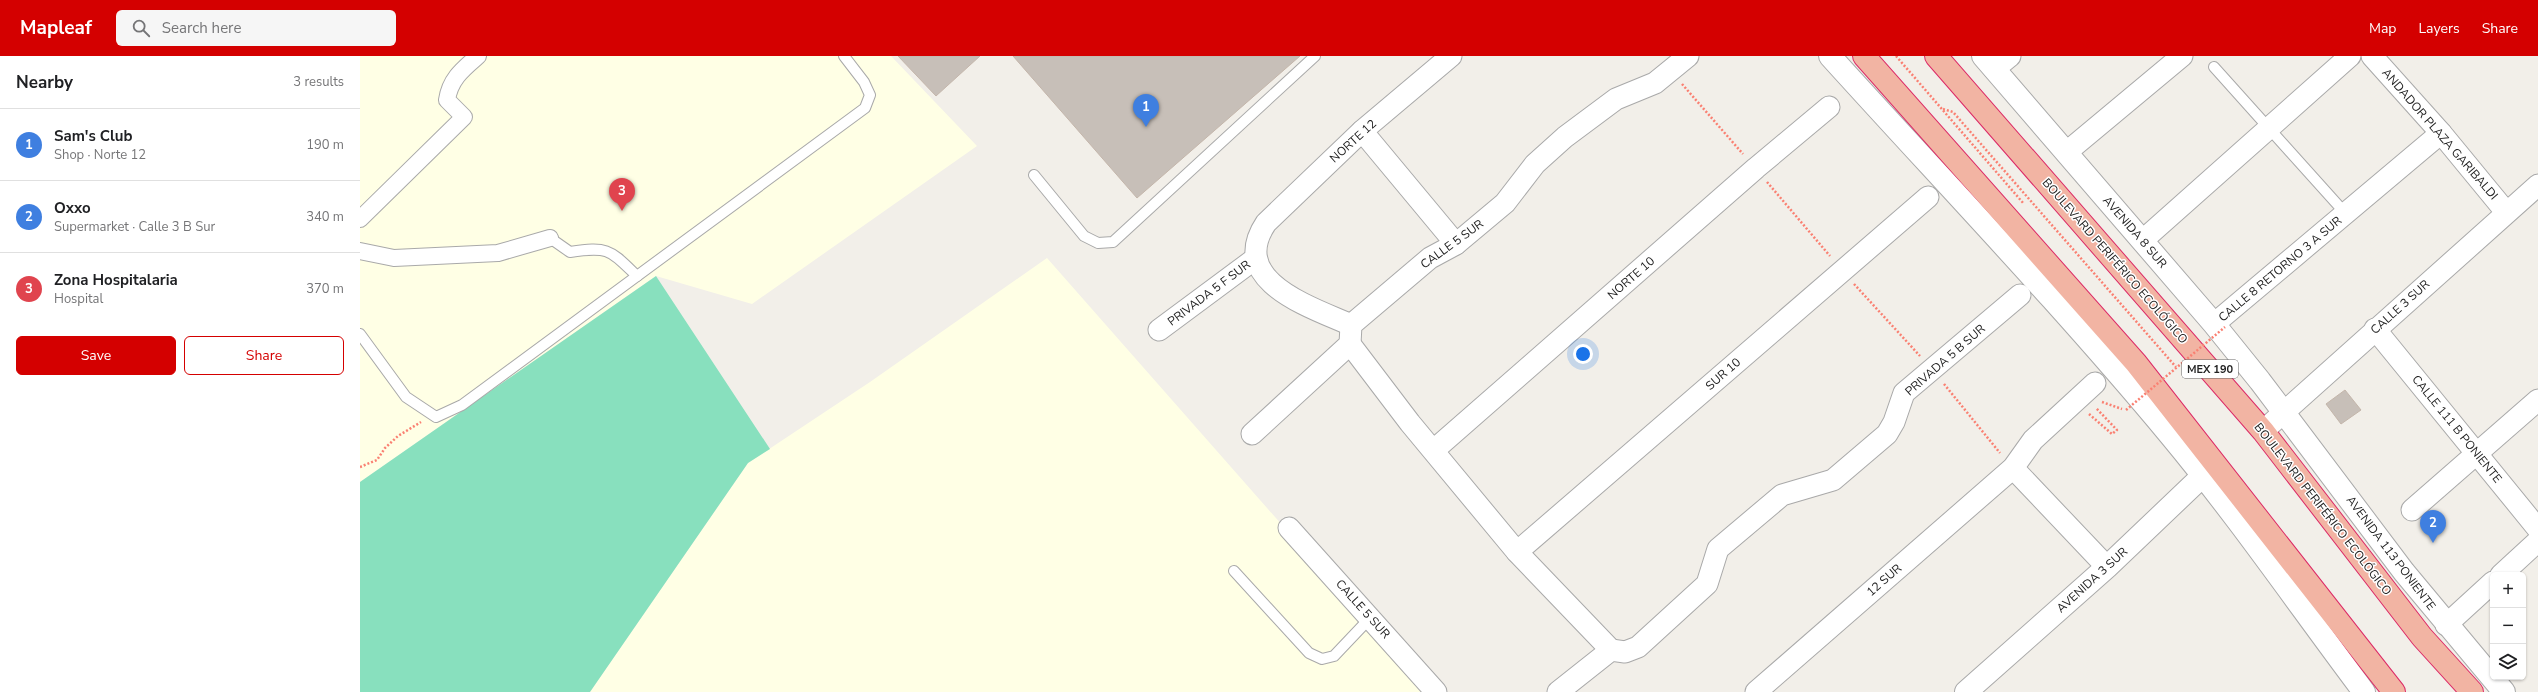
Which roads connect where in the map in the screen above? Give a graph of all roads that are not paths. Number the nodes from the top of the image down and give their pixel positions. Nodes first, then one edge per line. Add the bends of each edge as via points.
1 (478, 56) edge
2 (844, 56) edge
3 (1315, 56) edge
4 (1451, 56) edge
5 (1688, 56) edge
6 (1830, 56) edge
7 (1864, 56) edge
8 (1936, 56) edge
9 (2182, 56) edge
10 (2350, 56) edge
11 (2372, 56) edge
12 (1996, 60) edge
13 (2214, 67) dead end
14 (1829, 108) dead end
15 (2267, 127) junction
16 (1362, 131) junction
17 (2441, 133) junction
18 (2074, 146) dead end
19 (1034, 174) dead end
20 (2538, 185) edge
21 (1928, 197) dead end
22 (2506, 212) junction
23 (2346, 214) junction
24 (360, 219) edge
25 (1260, 231) joint
26 (550, 238) joint
27 (2143, 240) junction
28 (1456, 244) junction
29 (360, 251) edge
30 (1256, 258) junction
31 (637, 276) junction
32 (2020, 295) dead end
33 (2220, 326) junction
34 (2375, 329) junction
35 (1160, 330) dead end
36 (360, 334) edge
37 (1351, 335) junction
38 (2095, 383) dead end
39 (2538, 400) edge
40 (2283, 411) junction
41 (2263, 430) junction
42 (1252, 434) dead end
43 (1434, 450) junction
44 (2477, 454) junction
45 (2013, 468) junction
46 (2210, 470) junction
47 (2412, 510) dead end
48 (1289, 528) dead end
49 (2538, 529) edge
50 (2538, 541) edge
51 (1517, 552) junction
52 (2107, 568) junction
53 (1234, 571) dead end
54 (2503, 572) edge
55 (2490, 585) edge
56 (1371, 617) junction
57 (2446, 625) junction
58 (1611, 650) junction
59 (1561, 691) edge
60 (1436, 692) edge
61 (1756, 692) edge
62 (1966, 692) edge
63 (2364, 692) edge
64 (2394, 692) edge
65 (2472, 692) edge
66 (2504, 692) edge

1 - 24 street via 458,74 449,89 448,100 464,117
2 - 31 lane via 870,95 865,108
3 - 19 lane via 1113,242 1098,243 1084,236
4 - 16 street, NORTE 12
5 - 28 street, CALLE 5 SUR via 1655,83 1616,99 1565,137 1535,164 1505,203
6 - 46 street
7 - 46 highway via 2136,363
8 - 41 highway, BOULEVARD PERIFÉRICO ECOLÓGICO / MEX 190
9 - 18 street
10 - 15 street
11 - 17 street, ANDADOR PLAZA GARIBALDI
12 - 27 street, AVENIDA 8 SUR
13 - 15 lane
14 - 43 street, NORTE 10 via 1756,168
15 - 23 lane
15 - 27 street
16 - 25 street, NORTE 12
16 - 28 street
17 - 22 street, ANDADOR PLAZA GARIBALDI
17 - 23 street, CALLE 8 RETORNO 3 A SUR
20 - 22 street, CALLE 3 SUR
21 - 51 street, SUR 10
22 - 34 street, CALLE 3 SUR
23 - 33 street, CALLE 8 RETORNO 3 A SUR
25 - 30 street, PRIVADA 5 F SUR
26 - 29 street via 498,253 394,258
26 - 31 lane via 570,252 610,250
27 - 33 street, AVENIDA 8 SUR
28 - 37 street, CALLE 5 SUR via 1430,258
30 - 35 street, PRIVADA 5 F SUR
30 - 37 street via 1262,273 1275,287
31 - 36 lane via 462,405 436,417 406,397
32 - 58 street, PRIVADA 5 B SUR via 1904,393 1887,434 1833,480 1782,495 1718,548 1707,584 1638,647 1625,652
33 - 40 street, AVENIDA 8 SUR
34 - 40 street, CALLE 3 SUR
34 - 44 street, CALLE 111 B PONIENTE
37 - 42 street, CALLE 5 SUR
37 - 43 street
38 - 45 street, 12 SUR via 2032,440
39 - 44 street
40 - 41 street, CALLE 3 SUR
40 - 57 street, AVENIDA 113 PONIENTE
41 - 65 highway, BOULEVARD PERIFÉRICO ECOLÓGICO / MEX 190 via 2422,637
43 - 51 street
44 - 47 street
44 - 49 street, CALLE 111 B PONIENTE
45 - 52 street
45 - 61 street, 12 SUR
46 - 52 street, AVENIDA 3 SUR
46 - 63 street
46 - 64 highway
48 - 56 street, CALLE 5 SUR
50 - 54 street
51 - 58 street
52 - 62 street, AVENIDA 3 SUR
53 - 56 lane via 1309,652 1322,659 1334,656
55 - 57 street
56 - 60 street, CALLE 5 SUR
57 - 66 street, AVENIDA 113 PONIENTE
58 - 59 street

